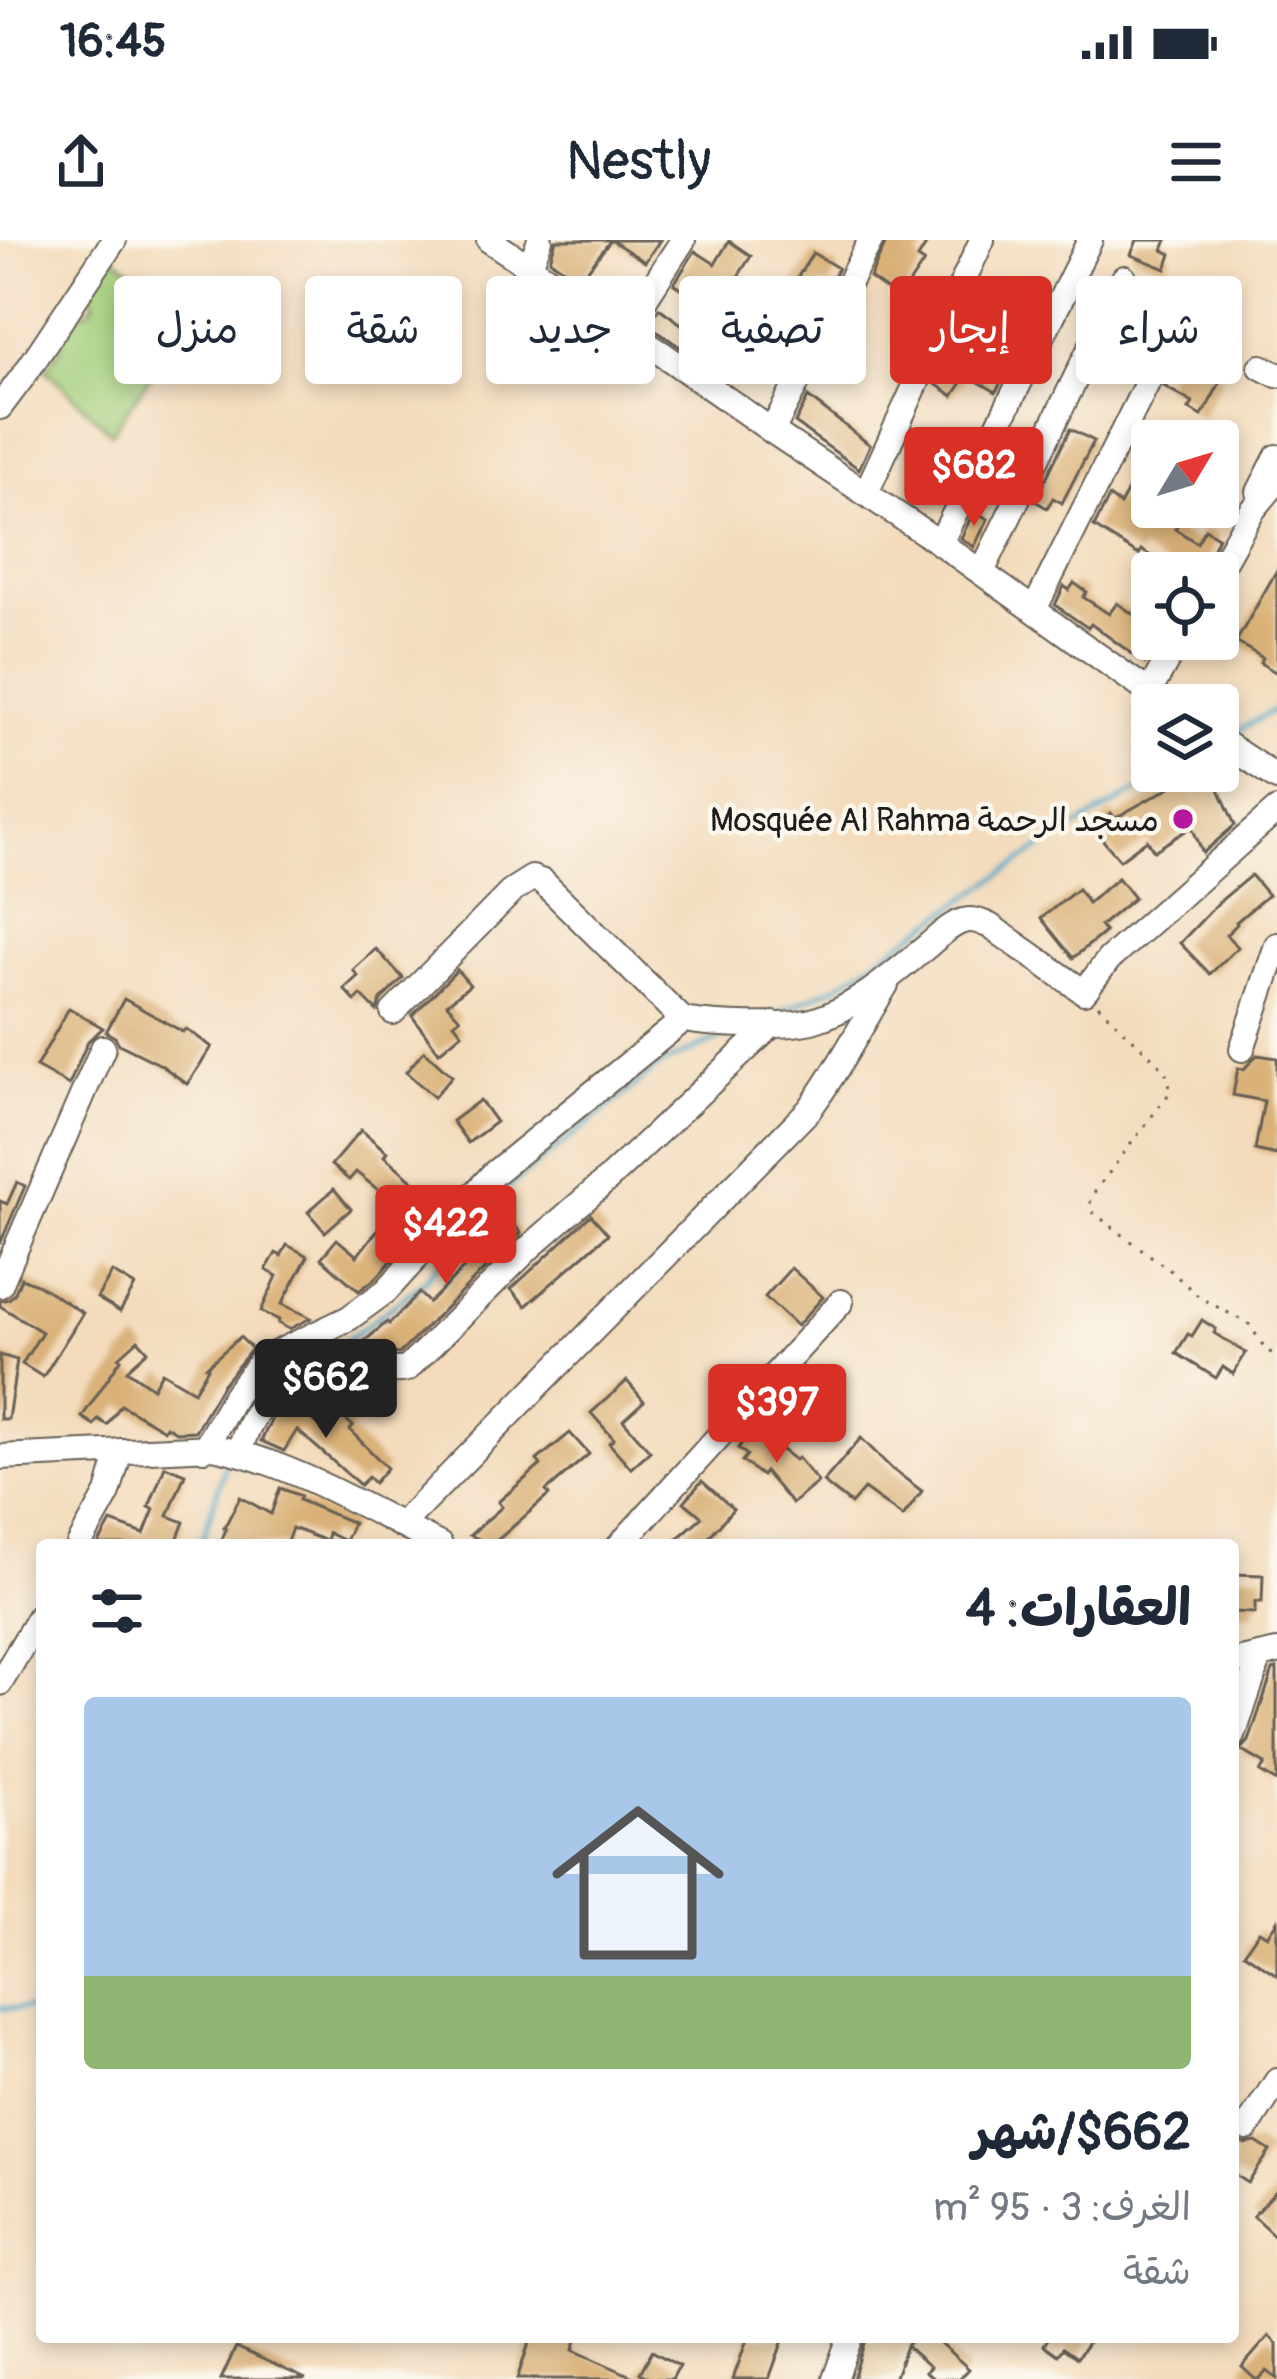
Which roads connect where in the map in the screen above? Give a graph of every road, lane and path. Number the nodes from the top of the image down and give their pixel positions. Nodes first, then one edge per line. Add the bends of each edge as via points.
1 (114, 240) edge
2 (489, 240) edge
3 (540, 240) edge
4 (683, 240) edge
5 (871, 240) edge
6 (982, 240) edge
7 (1090, 240) edge
8 (529, 268) junction
9 (541, 276) edge
10 (655, 283) edge
11 (655, 351) edge
12 (1076, 377) edge
13 (1147, 384) edge
14 (0, 407) edge
15 (772, 431) junction
16 (1277, 457) edge
17 (1277, 481) edge
18 (866, 493) junction
19 (1252, 511) junction
20 (940, 543) junction
21 (1229, 552) edge
22 (982, 572) junction
23 (1035, 608) junction
24 (1138, 684) edge
25 (1239, 752) edge
26 (1277, 778) edge
27 (1277, 810) edge
28 (1277, 946) edge
29 (894, 973) junction
30 (1084, 992) junction
31 (393, 1012) dead end
32 (683, 1020) junction
33 (773, 1024) junction
34 (104, 1048) dead end
35 (1243, 1048) dead end
36 (0, 1285) edge
37 (841, 1302) dead end
38 (1277, 1356) edge
39 (222, 1450) junction
40 (120, 1451) junction
41 (0, 1456) edge
42 (401, 1526) junction
43 (82, 1539) edge
44 (428, 1539) edge
45 (625, 1539) edge
46 (36, 1622) edge
47 (1269, 1654) edge
48 (1239, 1661) edge
49 (0, 1683) edge
50 (1239, 1722) edge
51 (1277, 2081) edge
52 (1247, 2128) dead end
53 (848, 2343) edge
54 (835, 2379) edge

1 - 14 street
2 - 8 street
3 - 8 street
4 - 10 street
5 - 15 street
6 - 18 street
7 - 20 street
8 - 9 street
11 - 15 street
12 - 22 street
13 - 23 street
15 - 18 street
16 - 19 street
17 - 19 street
18 - 20 street
19 - 21 street
20 - 22 street
22 - 23 street
23 - 24 street
25 - 26 street
27 - 30 street via 1109,959
28 - 35 street
29 - 30 street via 952,927 977,920
29 - 33 street via 813,1021
29 - 42 street via 809,1110
30 - 38 path via 1166,1070 1171,1091 1090,1198 1091,1211 1199,1297 1249,1324
31 - 32 street via 532,878
32 - 33 street
32 - 39 street via 493,1174 386,1291 258,1365 236,1395
33 - 39 street via 407,1369 323,1366 290,1375
34 - 36 street
37 - 45 street
39 - 40 street
39 - 42 street via 353,1498
40 - 41 street
40 - 43 street
42 - 44 street
46 - 49 street
47 - 48 street
47 - 50 street
51 - 52 street
53 - 54 street

